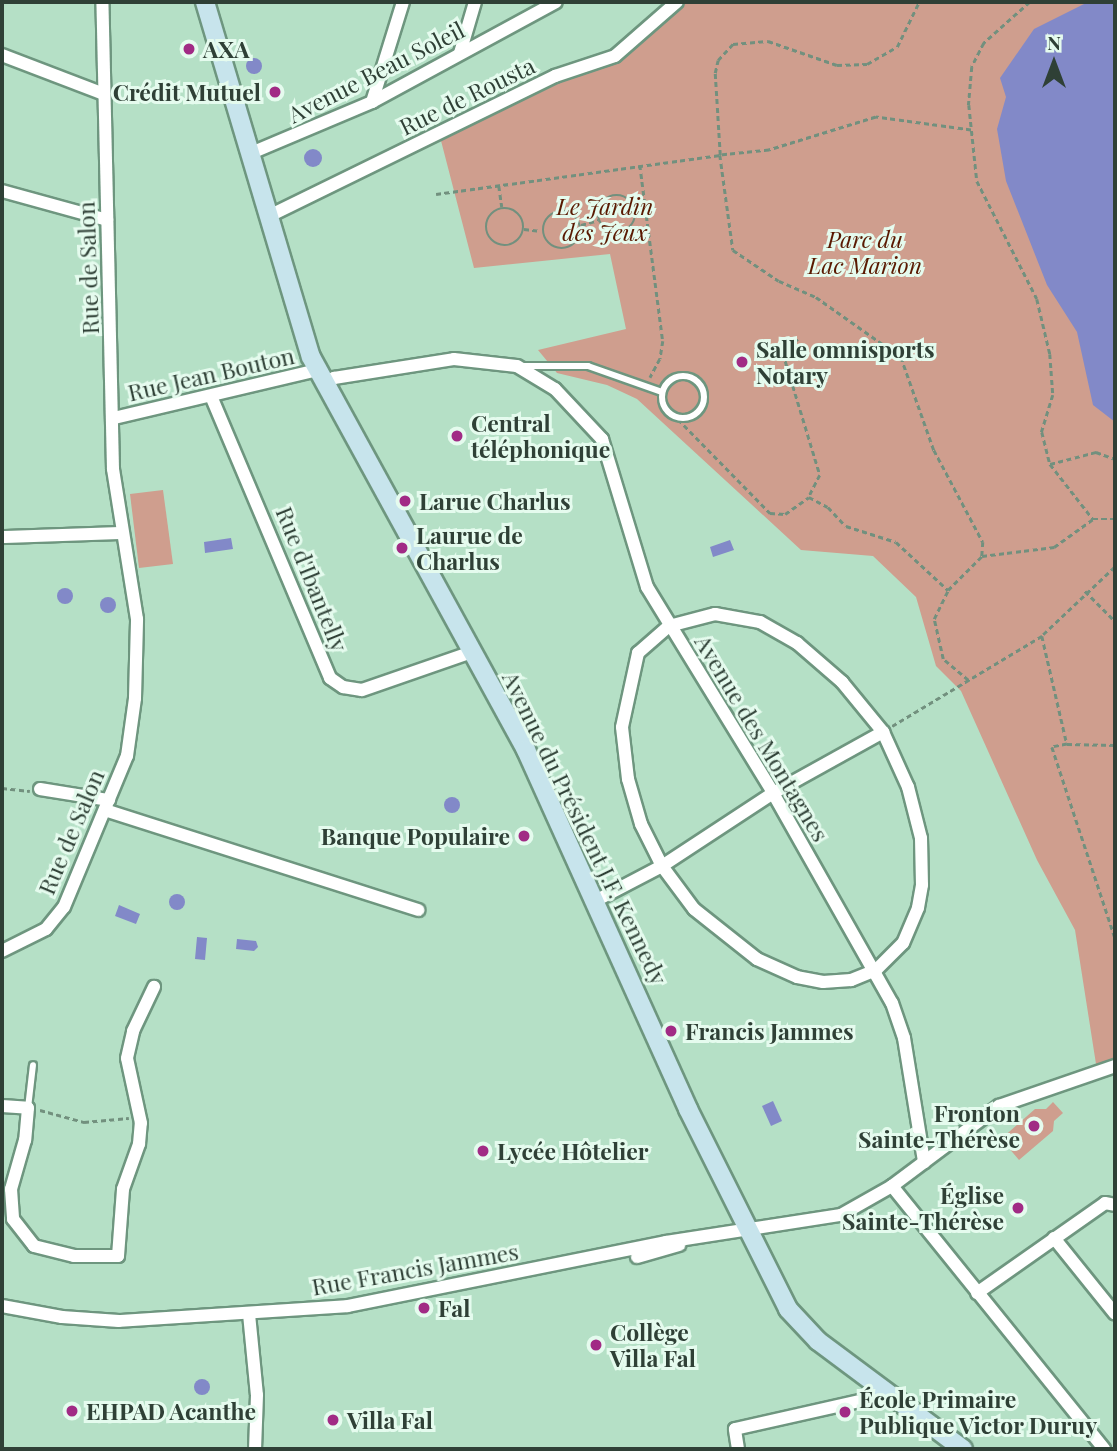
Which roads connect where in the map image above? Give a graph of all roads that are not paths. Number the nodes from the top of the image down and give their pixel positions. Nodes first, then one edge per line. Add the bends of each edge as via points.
1 (102, 2) edge
2 (205, 2) edge
3 (403, 2) edge
4 (475, 2) edge
5 (556, 2) edge
6 (677, 2) edge
7 (460, 53) junction
8 (2, 55) edge
9 (104, 94) junction
10 (372, 102) junction
11 (249, 154) junction
12 (2, 191) edge
13 (267, 217) junction
14 (107, 220) junction
15 (517, 366) junction
16 (320, 377) junction
17 (662, 392) junction
18 (211, 396) junction
19 (114, 418) junction
20 (121, 533) junction
21 (2, 537) edge
22 (669, 626) junction
23 (472, 652) junction
24 (883, 732) junction
25 (40, 789) road end
26 (773, 793) junction
27 (107, 805) junction
28 (662, 866) junction
29 (597, 900) junction
30 (418, 910) dead end
31 (2, 951) edge
32 (876, 970) junction
33 (153, 987) dead end
34 (33, 1065) dead end
35 (1115, 1066) edge
36 (2, 1106) edge
37 (28, 1108) junction
38 (924, 1162) junction
39 (891, 1186) junction
40 (1115, 1205) edge
41 (749, 1232) junction
42 (1054, 1238) junction
43 (977, 1293) junction
44 (2, 1306) edge
45 (249, 1314) junction
46 (1115, 1314) edge
47 (890, 1394) junction
48 (255, 1449) edge
49 (738, 1449) edge
50 (964, 1449) edge
51 (1104, 1449) edge

1 - 9 street, Rue de Salon
2 - 11 street, Avenue du Président J.F. Kennedy
3 - 10 street
4 - 7 street
5 - 7 street, Avenue Beau Soleil
6 - 13 street, Rue de Rousta via 615,56 555,76
7 - 10 street, Avenue Beau Soleil
8 - 9 street
9 - 14 street, Rue de Salon
10 - 11 street, Avenue Beau Soleil
11 - 13 street, Avenue du Président J.F. Kennedy
12 - 14 street
13 - 16 street, Avenue du Président J.F. Kennedy
14 - 19 street, Rue de Salon
15 - 16 street, Rue Jean Bouton via 454,359
15 - 17 lane via 588,366
15 - 22 street, Avenue des Montagnes via 555,389 602,439 647,587
16 - 18 street, Rue Jean Bouton
16 - 23 street, Avenue du Président J.F. Kennedy
17 - 17 lane via 666,411 678,419 692,417 702,408 702,388 684,376 670,380
18 - 19 street, Rue Jean Bouton
18 - 23 street, Rue d'Ibantelly via 330,678 343,687 362,690
19 - 20 street, Rue de Salon via 113,469
20 - 21 street
20 - 27 street, Rue de Salon via 137,619 135,698 127,755
22 - 24 street via 715,614 760,622 797,643 842,682
22 - 26 street, Avenue des Montagnes
22 - 28 street via 638,653 622,727 628,779 641,824
23 - 29 street, Avenue du Président J.F. Kennedy via 526,750
24 - 26 street
24 - 32 street via 908,788 920,838 922,885 903,943
25 - 27 street
26 - 28 street
26 - 32 street, Avenue des Montagnes
27 - 30 street
27 - 31 street, Rue de Salon via 64,906 46,929
28 - 29 street
28 - 32 street via 694,909 757,959 797,977 823,982 851,980
29 - 41 street, Avenue du Président J.F. Kennedy via 688,1109
32 - 38 street, Avenue des Montagnes via 904,1038
33 - 37 street via 133,1031 127,1058 139,1116 139,1144 123,1189 118,1256 74,1256 34,1245 13,1219 11,1189 25,1140
34 - 37 lane
35 - 38 street, Rue Francis Jammes via 999,1106
36 - 37 street
38 - 39 street, Rue Francis Jammes
39 - 41 street, Rue Francis Jammes via 841,1215
39 - 43 street
40 - 42 street via 1105,1203
41 - 45 street, Rue Francis Jammes via 652,1245 348,1306
41 - 47 street, Avenue du Président J.F. Kennedy via 788,1309
42 - 43 street
42 - 46 street
43 - 51 street
44 - 45 street, Rue Francis Jammes via 99,1320
45 - 48 street via 257,1395
47 - 49 street via 735,1429
47 - 50 street, Avenue du Président J.F. Kennedy

